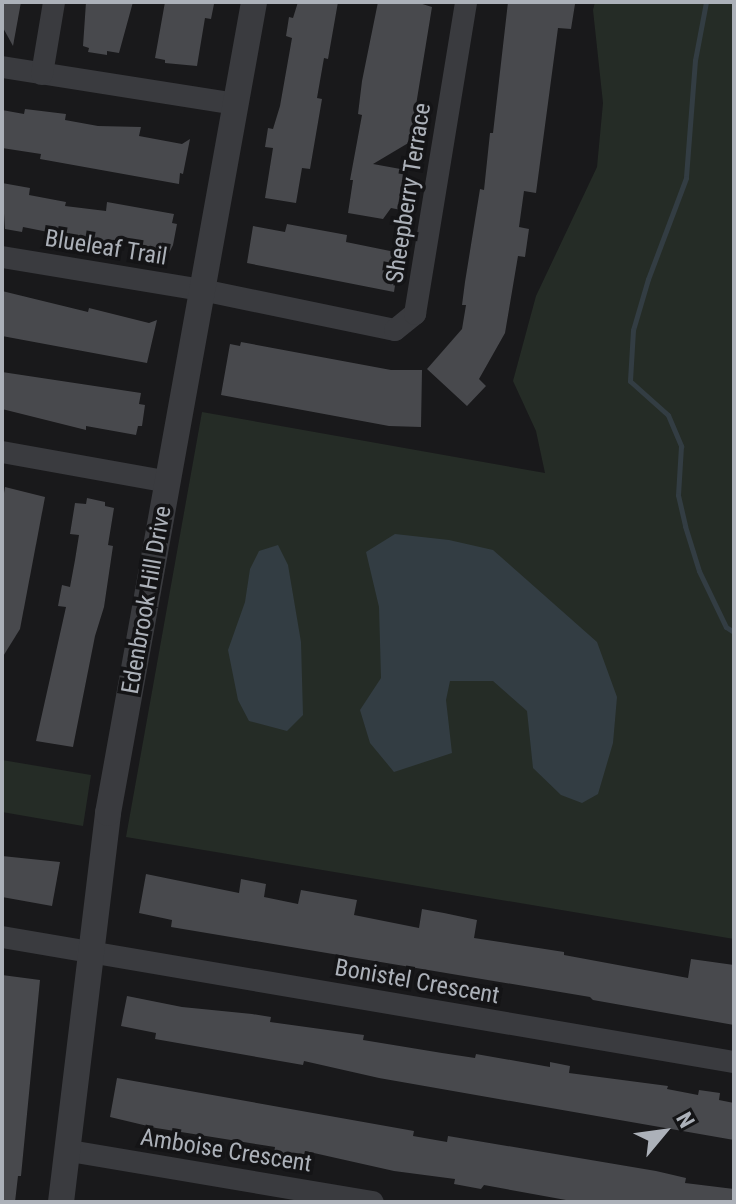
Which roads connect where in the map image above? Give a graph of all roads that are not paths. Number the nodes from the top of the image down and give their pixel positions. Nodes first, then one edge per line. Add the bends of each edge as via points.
1 (54, 2) edge
2 (254, 2) edge
3 (466, 2) edge
4 (2, 67) edge
5 (42, 74) junction
6 (235, 104) junction
7 (2, 257) edge
8 (202, 290) junction
9 (2, 452) edge
10 (168, 482) junction
11 (2, 937) edge
12 (91, 953) junction
13 (734, 1062) edge
14 (70, 1151) junction
15 (327, 1198) edge
16 (61, 1202) edge
17 (373, 1202) edge

1 - 5 street
2 - 6 street, Edenbrook Hill Drive
3 - 8 street, Sheepberry Terrace via 415,314 395,330
4 - 5 street
5 - 6 street
6 - 8 street, Edenbrook Hill Drive
7 - 8 street, Blueleaf Trail
8 - 10 street, Edenbrook Hill Drive
9 - 10 street
10 - 12 street, Edenbrook Hill Drive via 108,813
11 - 12 street, Bonistel Crescent
12 - 13 street, Bonistel Crescent
12 - 14 street, Edenbrook Hill Drive
14 - 15 street, Amboise Crescent
14 - 16 street, Edenbrook Hill Drive
15 - 17 street, Amboise Crescent

